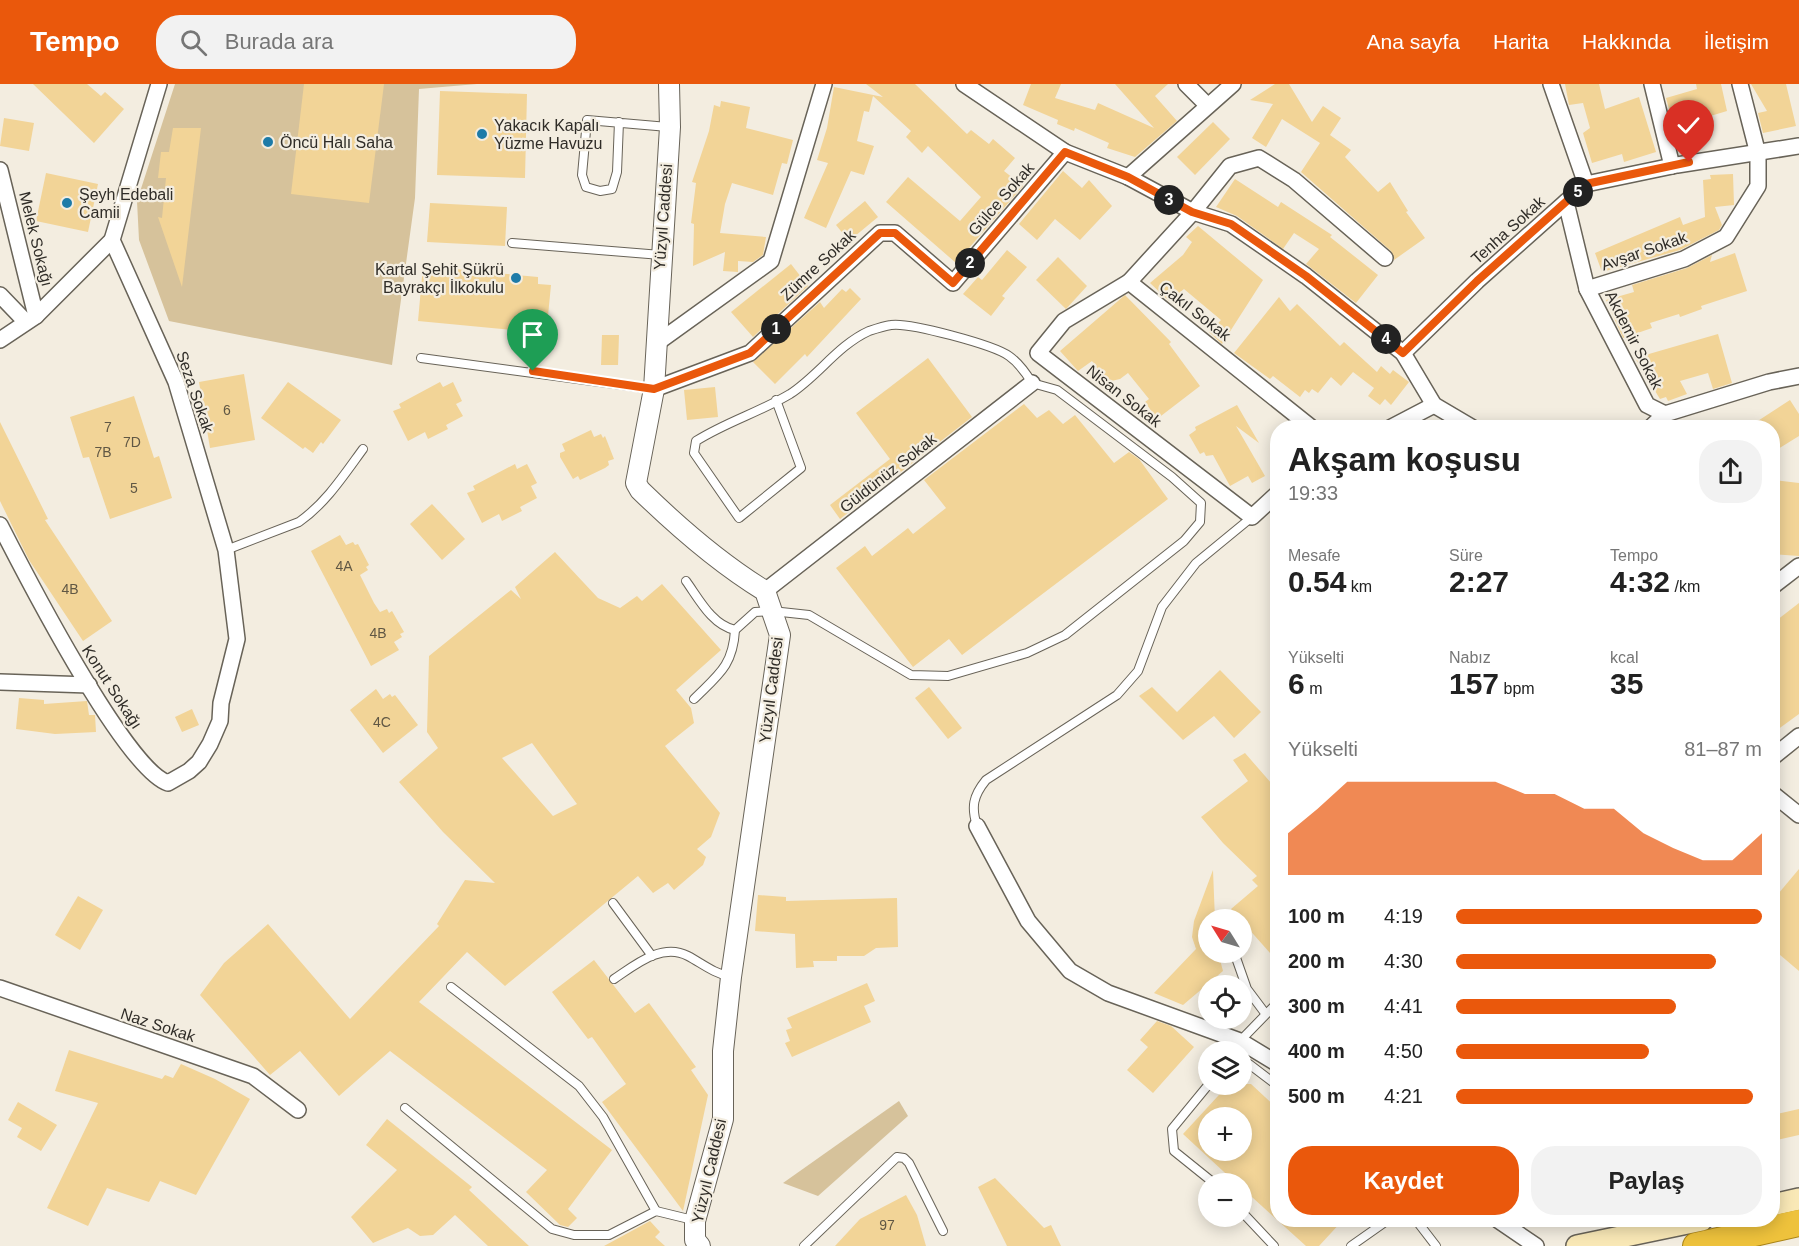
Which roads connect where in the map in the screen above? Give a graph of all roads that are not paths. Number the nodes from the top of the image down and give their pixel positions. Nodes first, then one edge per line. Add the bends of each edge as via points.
1 (159, 84) edge
2 (669, 84) edge
3 (824, 84) edge
4 (964, 84) edge
5 (1186, 84) edge
6 (1233, 84) edge
7 (1551, 84) edge
8 (1652, 84) edge
9 (1740, 84) edge
10 (1207, 105) junction
11 (619, 122) junction
12 (670, 127) junction
13 (1799, 146) edge
14 (1065, 152) junction
15 (1758, 154) junction
16 (1672, 166) junction
17 (0, 170) edge
18 (1128, 177) junction
19 (1586, 184) junction
20 (1566, 202) junction
21 (1192, 212) junction
22 (112, 240) junction
23 (512, 243) dead end
24 (913, 246) joint
25 (661, 255) junction
26 (1385, 258) dead end
27 (1129, 282) junction
28 (1587, 289) junction
29 (0, 295) edge
30 (31, 319) junction
31 (0, 340) edge
32 (657, 343) junction
33 (1403, 353) junction
34 (421, 358) dead end
35 (1799, 376) edge
36 (1032, 383) junction
37 (654, 389) junction
38 (776, 400) junction
39 (1434, 405) junction
40 (1665, 414) junction
41 (1302, 420) edge
42 (1405, 420) edge
43 (1459, 420) edge
44 (1659, 420) edge
45 (363, 449) dead end
46 (1270, 500) edge
47 (1252, 516) junction
48 (0, 525) edge
49 (226, 550) junction
50 (1799, 566) edge
51 (686, 581) dead end
52 (1780, 581) edge
53 (765, 591) junction
54 (772, 611) junction
55 (735, 630) junction
56 (0, 682) edge
57 (89, 686) junction
58 (694, 699) dead end
59 (220, 721) joint
60 (1799, 736) edge
61 (1780, 751) edge
62 (1780, 800) edge
63 (1799, 815) edge
64 (976, 826) joint
65 (614, 903) dead end
66 (652, 956) junction
67 (1238, 963) edge
68 (731, 978) junction
69 (614, 979) dead end
70 (451, 987) dead end
71 (0, 988) edge
72 (1270, 1009) edge
73 (1265, 1013) junction
74 (1240, 1041) joint
75 (1252, 1048) edge
76 (1270, 1059) edge
77 (1252, 1066) edge
78 (1270, 1080) edge
79 (1200, 1095) edge
80 (405, 1108) dead end
81 (298, 1110) dead end
82 (1201, 1173) edge
83 (1799, 1199) edge
84 (1780, 1203) edge
85 (656, 1212) junction
86 (695, 1221) junction
87 (1252, 1223) edge
88 (1799, 1223) edge
89 (1378, 1227) edge
90 (1421, 1227) edge
91 (1508, 1227) edge
92 (1668, 1227) edge
93 (943, 1231) dead end
94 (700, 1246) edge
95 (804, 1246) edge
96 (1274, 1246) edge
97 (1351, 1246) edge
98 (1436, 1246) edge
99 (1536, 1246) edge
100 (1577, 1246) edge
101 (1696, 1246) edge

1 - 22 street
2 - 12 street, Yüzyıl Caddesi
3 - 32 street via 771,261
4 - 14 street
5 - 10 street
6 - 10 street
7 - 19 street
8 - 16 street
9 - 15 street, Avşar Sokak
10 - 18 street
11 - 11 lane via 587,120 582,175 586,187 612,189 617,172
11 - 12 lane
12 - 25 street, Yüzyıl Caddesi
13 - 15 street
14 - 18 street
14 - 24 street, Gülce Sokak via 953,283
15 - 16 street
15 - 28 street, Avşar Sokak via 1758,186 1726,237 1684,259
16 - 19 street
17 - 30 street, Melek Sokağı
18 - 21 street
19 - 20 street, Tenha Sokak
20 - 28 street, Akdemir Sokak
20 - 33 street, Tenha Sokak
21 - 26 street via 1230,166 1259,158 1293,180
21 - 27 street
21 - 33 street via 1231,224 1306,276
22 - 30 street
22 - 49 street, Seza Sokak via 176,382
23 - 25 lane
24 - 37 street, Zümre Sokak via 895,233 880,233 750,353
25 - 32 street, Yüzyıl Caddesi
27 - 41 street, Çakıl Sokak
27 - 47 street, Nisan Sokak via 1064,321 1038,353
28 - 40 street, Akdemir Sokak via 1647,405
29 - 30 street
30 - 31 street
32 - 37 street, Yüzyıl Caddesi
33 - 39 street
34 - 37 lane
35 - 40 street
36 - 38 lane via 1009,355 986,344 892,324 869,331 847,345 791,393
36 - 53 street, Güldünüz Sokak
36 - 54 lane via 1058,390 1201,503 1200,522 1184,541 1065,635 1027,653 948,676 911,675 816,618
37 - 53 street, Yüzyıl Caddesi via 638,487 679,529
38 - 38 lane via 696,441 694,453 739,518 801,468
39 - 42 street
39 - 43 street
40 - 44 street
45 - 49 lane via 329,494 299,522
46 - 47 street
47 - 64 lane via 1196,563 1162,607 1138,671 1117,695 986,780 975,794 972,809
48 - 57 street, Konut Sokağı
49 - 59 street, Seza Sokak via 237,639
50 - 52 street
51 - 55 lane via 712,616 725,628
53 - 54 street, Yüzyıl Caddesi
54 - 55 lane via 755,612
54 - 68 street, Yüzyıl Caddesi via 780,635
55 - 58 lane via 734,650 723,670
56 - 57 street
57 - 59 street, Konut Sokağı via 145,767 168,783 200,762
60 - 61 street
62 - 63 street
64 - 74 street via 1028,921 1070,971 1108,993
65 - 66 lane
66 - 68 lane via 679,953
66 - 69 lane
67 - 73 lane via 1247,989
68 - 86 street, Yüzyıl Caddesi via 723,1051 723,1119
70 - 85 lane via 579,1086 603,1116
71 - 81 street, Naz Sokak via 253,1076
72 - 73 lane
73 - 74 lane
75 - 76 street
77 - 78 lane
79 - 82 lane via 1172,1129 1174,1151
80 - 85 lane via 552,1229 574,1235 609,1235
83 - 84 main road
85 - 86 lane
86 - 94 street, Yüzyıl Caddesi via 695,1240
87 - 96 lane
88 - 101 highway
89 - 97 lane
90 - 98 lane
91 - 99 street
92 - 100 main road
93 - 95 lane via 909,1163 901,1156 893,1159

